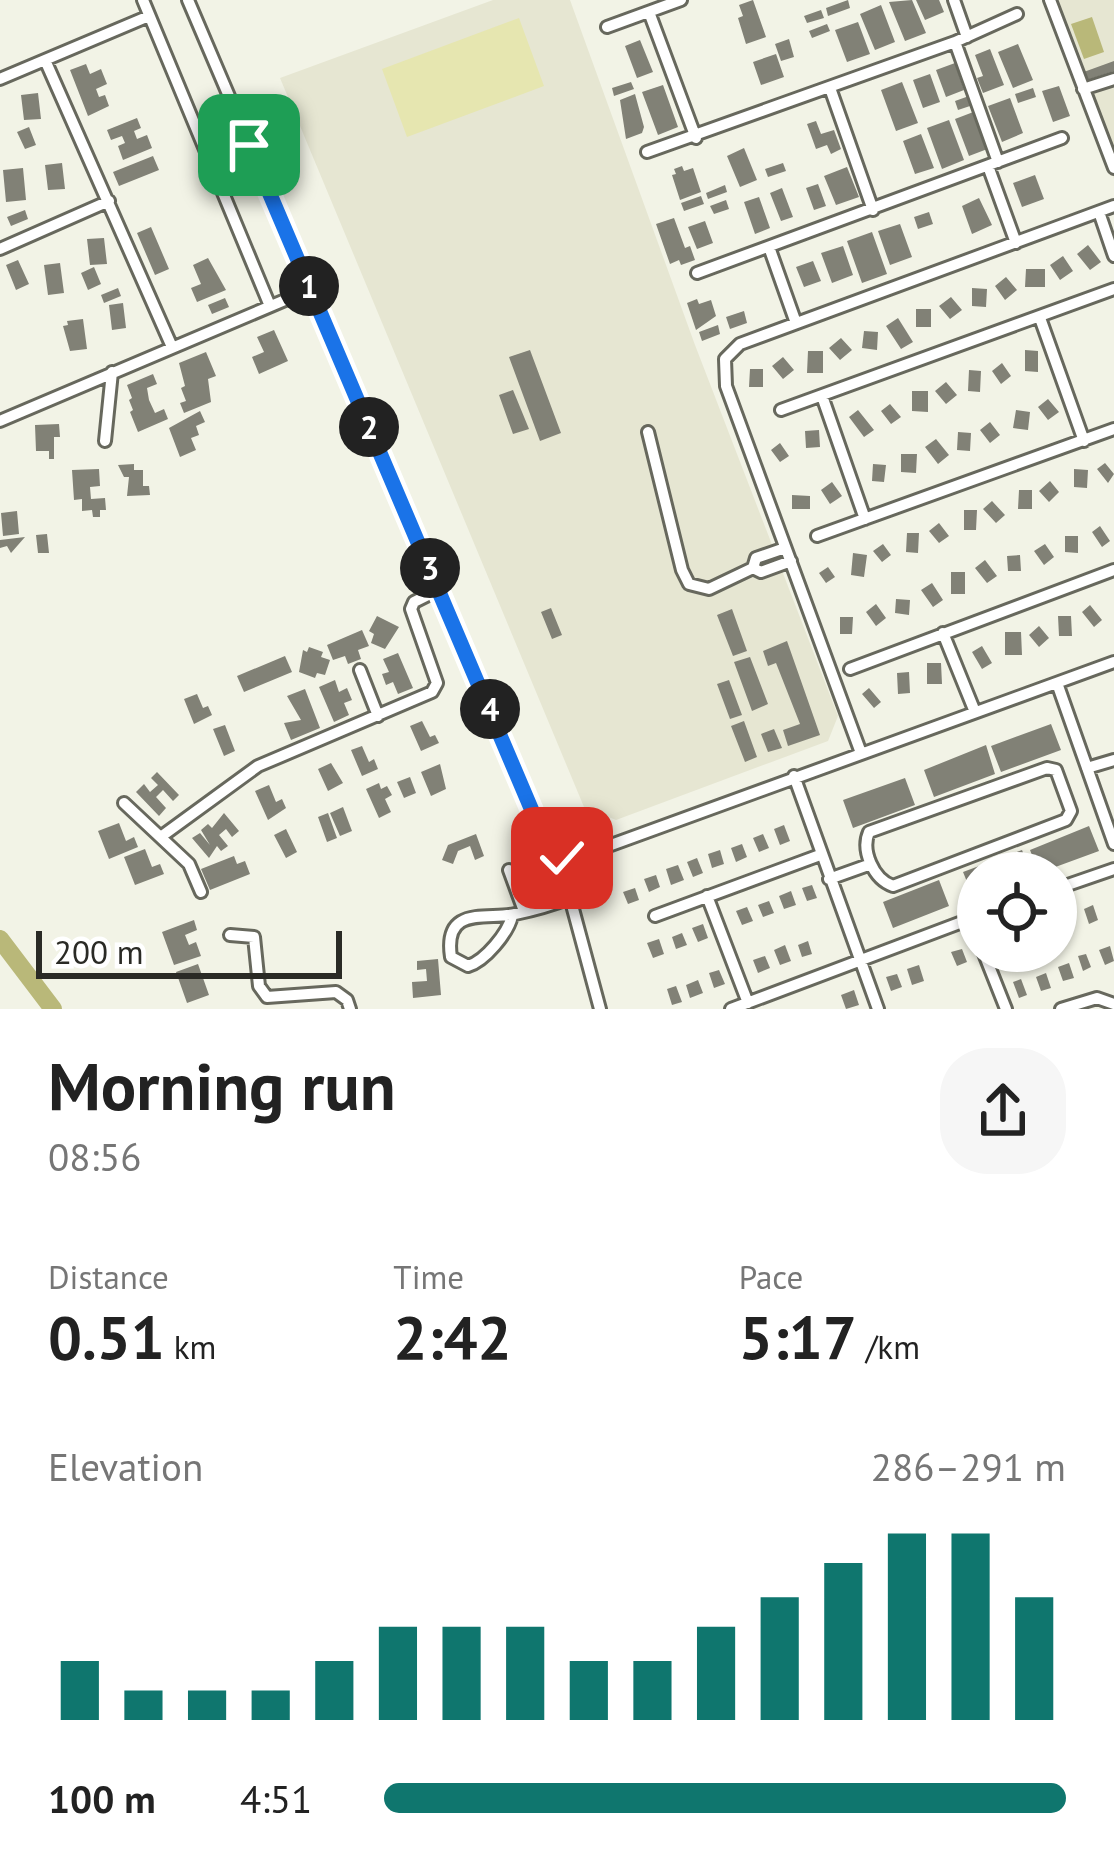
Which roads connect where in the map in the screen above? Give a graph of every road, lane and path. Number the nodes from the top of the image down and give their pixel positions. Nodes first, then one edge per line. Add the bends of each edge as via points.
1 (143, 0) edge
2 (188, 0) edge
3 (681, 0) edge
4 (954, 0) edge
5 (1050, 0) edge
6 (649, 12) junction
7 (1017, 14) dead end
8 (149, 16) junction
9 (607, 27) dead end
10 (961, 39) junction
11 (45, 60) junction
12 (0, 79) edge
13 (1114, 79) edge
14 (830, 88) junction
15 (1083, 89) junction
16 (696, 138) junction
17 (1062, 138) dead end
18 (647, 152) dead end
19 (993, 164) junction
20 (1114, 167) edge
21 (109, 202) junction
22 (1114, 206) edge
23 (874, 210) junction
24 (1099, 212) junction
25 (1016, 243) junction
26 (769, 248) junction
27 (0, 249) edge
28 (1114, 256) edge
29 (697, 273) dead end
30 (310, 289) junction
31 (1114, 289) edge
32 (270, 306) junction
33 (1040, 318) junction
34 (796, 323) junction
35 (172, 347) junction
36 (112, 372) junction
37 (821, 396) junction
38 (781, 410) dead end
39 (0, 421) edge
40 (1114, 429) edge
41 (648, 432) dead end
42 (105, 441) dead end
43 (1084, 441) junction
44 (866, 519) junction
45 (817, 536) dead end
46 (785, 548) junction
47 (791, 562) junction
48 (754, 568) junction
49 (1114, 569) edge
50 (440, 590) junction
51 (943, 633) junction
52 (1114, 662) edge
53 (850, 669) dead end
54 (360, 670) dead end
55 (1057, 682) junction
56 (975, 712) junction
57 (378, 716) junction
58 (861, 753) junction
59 (1114, 760) edge
60 (1087, 768) junction
61 (794, 776) junction
62 (1092, 782) junction
63 (1066, 792) junction
64 (124, 803) dead end
65 (162, 836) junction
66 (545, 838) junction
67 (1113, 840) edge
68 (586, 855) junction
69 (820, 855) junction
70 (872, 864) junction
71 (556, 866) junction
72 (1114, 869) edge
73 (509, 870) dead end
74 (830, 879) junction
75 (1077, 882) edge
76 (201, 892) dead end
77 (569, 896) junction
78 (707, 896) junction
79 (518, 914) junction
80 (655, 916) dead end
81 (957, 924) edge
82 (230, 935) dead end
83 (860, 962) junction
84 (991, 972) edge
85 (748, 1003) junction
86 (1114, 1006) edge
87 (350, 1009) edge
88 (600, 1009) edge
89 (731, 1009) edge
90 (878, 1009) edge
91 (1006, 1009) edge
92 (1061, 1009) edge

1 - 8 street
2 - 30 street
3 - 6 street
4 - 10 street
5 - 15 street
6 - 9 street
6 - 16 street
7 - 10 street
8 - 11 street
8 - 32 street
10 - 14 street
10 - 19 street
11 - 12 street
11 - 21 street
13 - 15 street
14 - 16 street
14 - 23 street
15 - 20 street
16 - 18 street
17 - 19 street
19 - 23 street
19 - 25 street
21 - 27 street
21 - 35 street
22 - 24 street
23 - 26 street
24 - 25 street
24 - 28 street
25 - 34 street
26 - 29 street
26 - 34 street
30 - 32 street
30 - 50 street
31 - 33 street
32 - 35 street
33 - 37 street
33 - 43 street
34 - 46 street via 740,344 724,359 722,374
35 - 36 street
36 - 39 street
36 - 42 street
37 - 38 street
37 - 44 street
40 - 43 street
41 - 48 street via 689,584 709,589
43 - 44 street
44 - 45 street
46 - 47 street
46 - 48 street via 755,558
47 - 48 street
47 - 58 street
49 - 51 street
50 - 57 street via 411,609 436,688
50 - 66 street
51 - 53 street
51 - 56 street
52 - 55 street
54 - 57 street
55 - 56 street
55 - 60 street
56 - 58 street
57 - 65 street via 242,775
58 - 61 street
59 - 60 street
60 - 62 street
61 - 68 street
61 - 69 street
62 - 63 street
62 - 67 street
63 - 70 street via 1066,820 892,886
63 - 70 street via 1047,768 875,829 865,838
64 - 65 street
65 - 76 street via 189,864
66 - 68 street
66 - 71 street
68 - 71 street
68 - 77 street
69 - 74 street
69 - 78 street
70 - 74 street
71 - 77 street
72 - 75 street
73 - 79 street
74 - 83 street
77 - 79 street
77 - 88 street
78 - 80 street
78 - 85 street
79 - 79 street via 460,922 451,957 477,964
81 - 83 street
82 - 87 street via 254,937 262,994 336,992
83 - 85 street
83 - 90 street
84 - 91 street
85 - 89 street
86 - 92 street via 1097,998

